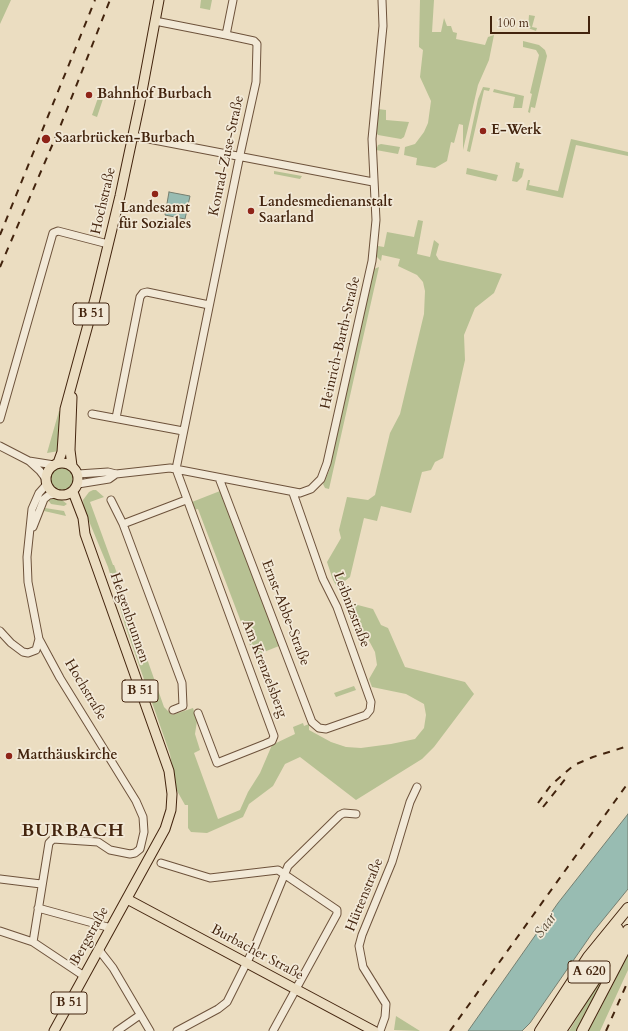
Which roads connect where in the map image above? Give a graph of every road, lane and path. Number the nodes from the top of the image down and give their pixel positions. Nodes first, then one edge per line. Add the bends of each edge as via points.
1 (159, 0) edge
2 (233, 0) edge
3 (382, 0) edge
4 (156, 21) junction
5 (226, 35) junction
6 (133, 136) junction
7 (239, 157) junction
8 (373, 182) junction
9 (108, 244) junction
10 (209, 305) junction
11 (72, 384) junction
12 (92, 414) dead end
13 (116, 418) junction
14 (0, 420) edge
15 (183, 432) junction
16 (0, 446) edge
17 (29, 462) junction
18 (56, 464) junction
19 (72, 466) junction
20 (176, 469) junction
21 (78, 474) junction
22 (116, 474) junction
23 (220, 478) junction
24 (46, 481) junction
25 (75, 488) junction
26 (293, 493) junction
27 (58, 495) junction
28 (110, 500) dead end
29 (186, 500) junction
30 (123, 524) junction
31 (82, 526) junction
32 (30, 532) junction
33 (0, 631) edge
34 (39, 638) junction
35 (173, 710) dead end
36 (198, 714) dead end
37 (345, 723) joint
38 (417, 788) dead end
39 (356, 814) dead end
40 (151, 855) joint
41 (161, 863) dead end
42 (284, 874) junction
43 (0, 879) edge
44 (41, 884) junction
45 (127, 899) junction
46 (38, 908) junction
47 (628, 908) edge
48 (628, 914) edge
49 (111, 928) junction
50 (628, 930) edge
51 (0, 931) edge
52 (32, 942) junction
53 (628, 943) edge
54 (98, 950) junction
55 (247, 963) junction
56 (84, 976) junction
57 (295, 989) junction
58 (140, 1015) junction
59 (54, 1031) edge
60 (117, 1031) edge
61 (150, 1031) edge
62 (177, 1031) edge
63 (273, 1031) edge
64 (374, 1031) edge
65 (380, 1031) edge
66 (540, 1031) edge
67 (551, 1031) edge
68 (561, 1031) edge
69 (582, 1031) edge

1 - 4 main road, Hochstraße / B 51
2 - 5 street
3 - 8 street, Heinrich-Barth-Straße via 383,26 372,139
4 - 5 street, Konrad-Zuse-Straße
4 - 6 main road, Hochstraße / B 51
5 - 7 street, Konrad-Zuse-Straße via 254,41 258,48 256,82
6 - 7 street
6 - 9 main road, Hochstraße / B 51
7 - 8 street
7 - 10 street, Konrad-Zuse-Straße
8 - 26 street, Heinrich-Barth-Straße via 376,220 372,261 325,471 311,489
9 - 11 main road, Hochstraße / B 51
9 - 14 street via 58,231 53,234
10 - 13 street via 142,293
10 - 15 street, Konrad-Zuse-Straße
11 - 18 main road, Hochstraße / B 51 via 65,409 62,452
11 - 19 main road, Hochstraße / B 51
12 - 13 street
13 - 15 street
15 - 20 street, Konrad-Zuse-Straße
16 - 17 street
17 - 18 street
17 - 24 street via 40,471
18 - 19 main road via 67,463
18 - 24 main road, B 51 via 47,472
19 - 21 main road
20 - 22 street, Heinrich-Barth-Straße
20 - 23 street, Heinrich-Barth-Straße
20 - 29 street, Am Krenzelsberg
21 - 22 street, Heinrich-Barth-Straße
21 - 25 main road, B 51
22 - 25 street, Heinrich-Barth-Straße via 109,479
23 - 26 street, Heinrich-Barth-Straße
23 - 37 street, Ernst-Abbe-Straße via 313,724 326,729
24 - 27 main road, B 51 via 49,489
24 - 32 street, Hochstraße via 35,501
25 - 27 main road
25 - 31 main road, Helgenbrunnen / B 51 via 83,518
26 - 37 street, Leibnizstraße via 372,702 366,715
27 - 31 main road, Helgenbrunnen / B 51 via 70,504
27 - 32 street, Hochstraße via 49,495 44,499
28 - 30 street
29 - 30 street
29 - 36 street, Am Krenzelsberg via 274,736 265,744 216,763
30 - 35 street via 182,683 183,706
31 - 40 main road, Helgenbrunnen / B 51 via 170,776 172,794 169,818
32 - 34 street, Hochstraße via 26,557 27,573
33 - 34 street via 11,643 28,653 36,650
34 - 44 street, Hochstraße via 60,678 136,801 144,824 143,841 138,852 130,854 115,851 98,842 53,839 49,842
38 - 65 street, Hüttenstraße via 410,802 392,862 358,946 363,967 386,1004
39 - 42 street via 344,812 340,815 292,861
40 - 45 main road, Bergstraße / B 51
41 - 42 street via 210,878 278,870
42 - 55 street
42 - 57 street via 337,910
43 - 44 street
44 - 46 street
45 - 49 main road, Bergstraße / B 51
45 - 55 main road, Burbacher Straße
46 - 49 street
46 - 52 street
47 - 66 highway via 588,957
48 - 67 highway, A 620
49 - 54 main road, Bergstraße / B 51
50 - 68 highway, A 620
51 - 52 street
52 - 56 street
53 - 69 highway
54 - 56 main road, Bergstraße / B 51
54 - 58 street via 113,968
55 - 57 main road, Burbacher Straße
55 - 62 street via 223,1006
56 - 59 main road, Bergstraße / B 51
57 - 63 street
57 - 64 main road, Burbacher Straße
58 - 60 street
58 - 61 street

